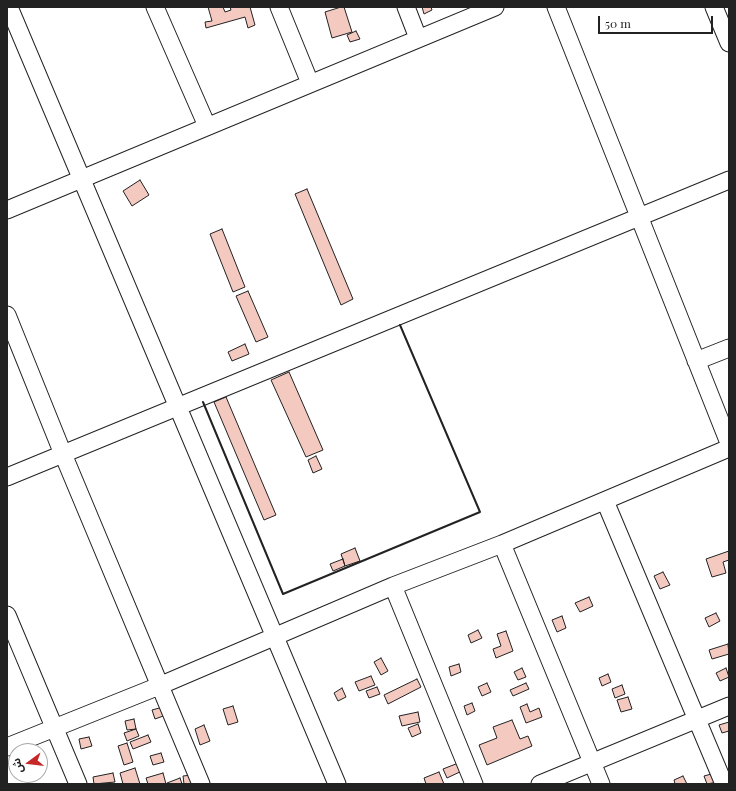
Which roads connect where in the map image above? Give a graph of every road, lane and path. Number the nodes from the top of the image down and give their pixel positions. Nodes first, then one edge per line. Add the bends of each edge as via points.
1 (9, 7) edge
2 (155, 7) edge
3 (279, 7) edge
4 (406, 7) edge
5 (495, 7) edge
6 (556, 7) edge
7 (714, 7) edge
8 (418, 38) junction
9 (729, 43) edge
10 (310, 82) junction
11 (207, 126) junction
12 (81, 180) junction
13 (729, 180) edge
14 (7, 210) edge
15 (638, 217) junction
16 (7, 314) edge
17 (729, 348) edge
18 (696, 361) junction
19 (177, 407) junction
20 (729, 443) edge
21 (729, 448) edge
22 (63, 454) junction
23 (7, 477) edge
24 (605, 501) junction
25 (502, 544) junction
26 (393, 586) junction
27 (7, 615) edge
28 (274, 637) junction
29 (159, 686) junction
30 (729, 706) edge
31 (697, 719) junction
32 (54, 728) junction
33 (7, 747) edge
34 (592, 762) junction
35 (78, 784) edge
36 (201, 784) edge
37 (337, 784) edge
38 (474, 784) edge
39 (540, 784) edge
40 (601, 784) edge
41 (724, 784) edge

1 - 12 street
2 - 11 street
3 - 10 street
4 - 8 street
5 - 8 street
6 - 15 street
7 - 9 street
8 - 10 street
10 - 11 street
11 - 12 street
12 - 14 street
12 - 19 street
13 - 15 street
15 - 18 street
15 - 19 street
16 - 22 street
17 - 18 street
18 - 20 street
19 - 22 street
19 - 28 street
21 - 24 street
22 - 23 street
22 - 29 street
24 - 25 street
24 - 31 street
25 - 26 street
25 - 34 street
26 - 28 street
26 - 38 street
27 - 32 street
28 - 29 street
28 - 37 street
29 - 32 street
29 - 36 street
30 - 31 street
31 - 34 street
31 - 41 street
32 - 33 street
32 - 35 street
34 - 39 street
34 - 40 street

